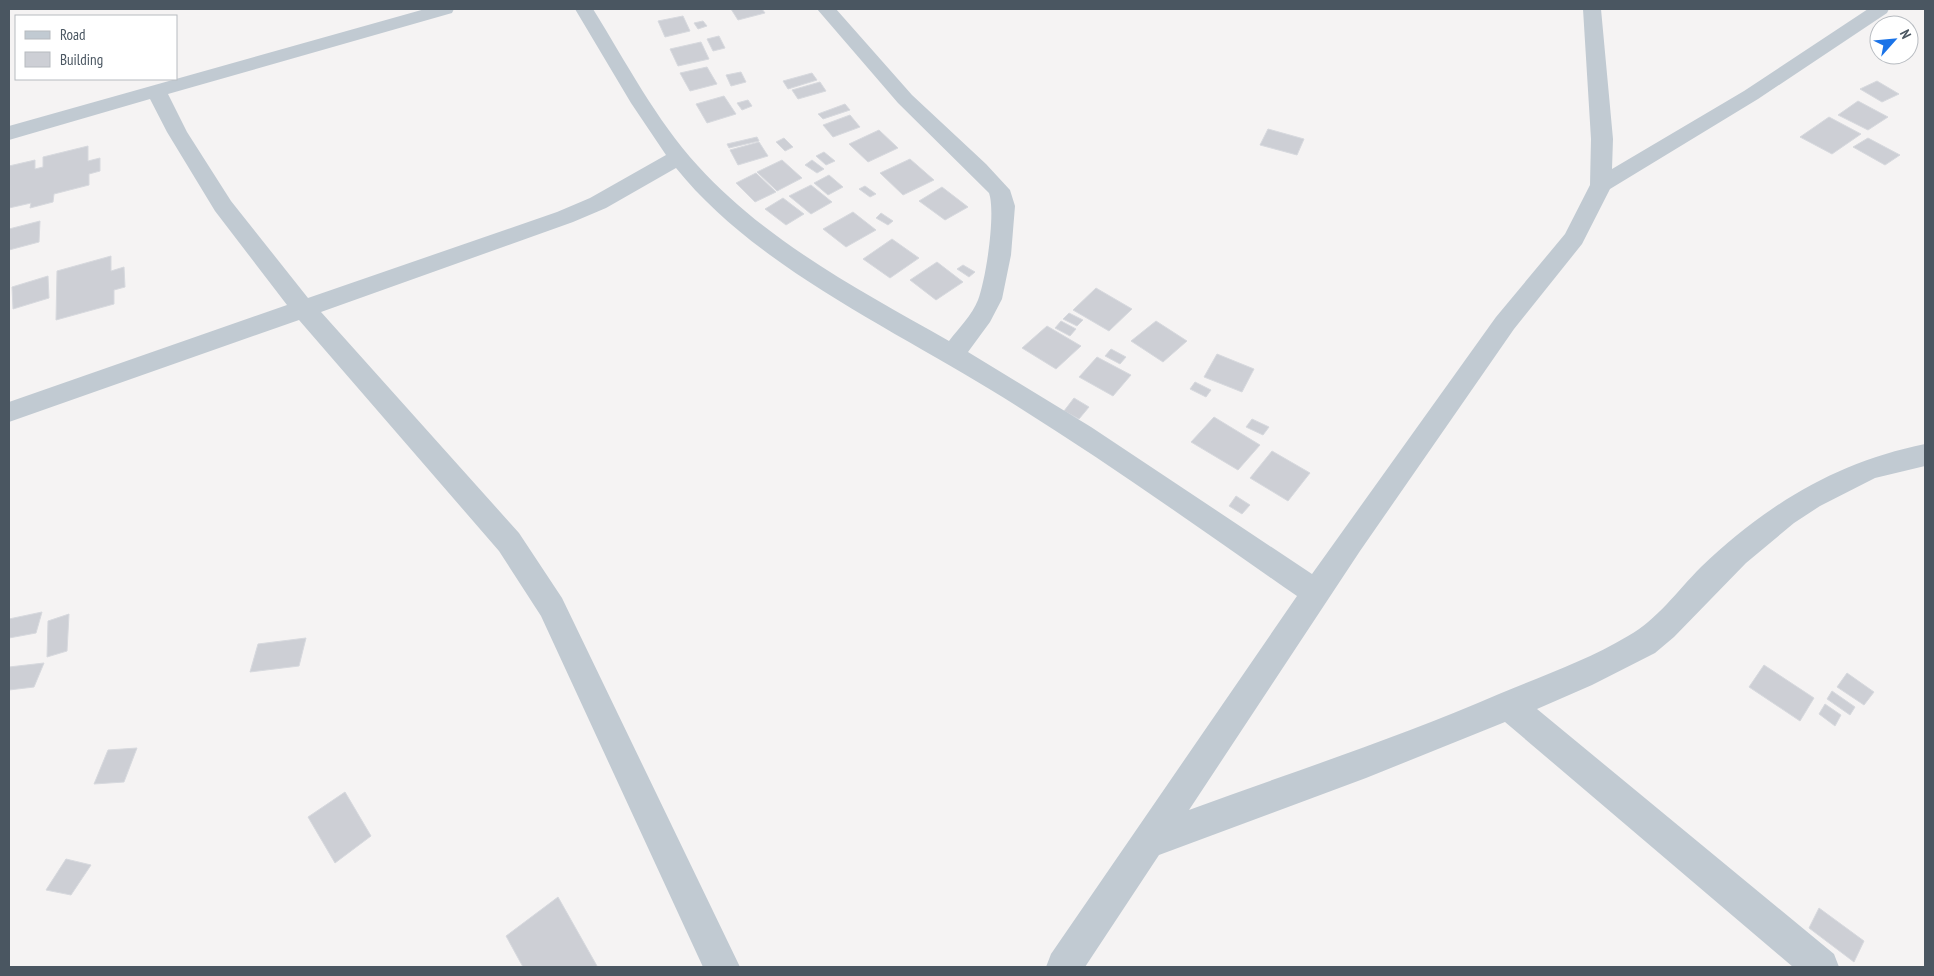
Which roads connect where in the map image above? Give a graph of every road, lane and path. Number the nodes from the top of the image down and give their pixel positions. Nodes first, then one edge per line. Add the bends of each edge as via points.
1 (445, 9) edge
2 (584, 9) edge
3 (826, 9) edge
4 (1592, 9) edge
5 (1880, 9) edge
6 (156, 90) junction
7 (9, 133) edge
8 (679, 157) junction
9 (1601, 186) junction
10 (303, 308) junction
11 (954, 354) junction
12 (9, 412) edge
13 (1925, 455) edge
14 (1316, 593) junction
15 (1509, 705) junction
16 (1148, 842) junction
17 (722, 967) edge
18 (1064, 967) edge
19 (1821, 967) edge

1 - 6 street
2 - 8 street
3 - 11 street via 905,99 999,190 1002,198 999,255 990,299
4 - 9 street via 1602,139
5 - 9 street via 1750,95
6 - 7 street
6 - 10 street via 177,132 223,206
8 - 10 street via 598,203 565,217
8 - 11 street via 745,225 796,262
9 - 14 street via 1574,238 1505,323
10 - 12 street
10 - 17 street via 508,542 530,572 552,607 596,697
11 - 14 street
13 - 15 street via 1870,468 1817,494 1762,531 1644,643 1559,685
14 - 16 street
15 - 16 street
15 - 19 street
16 - 18 street

